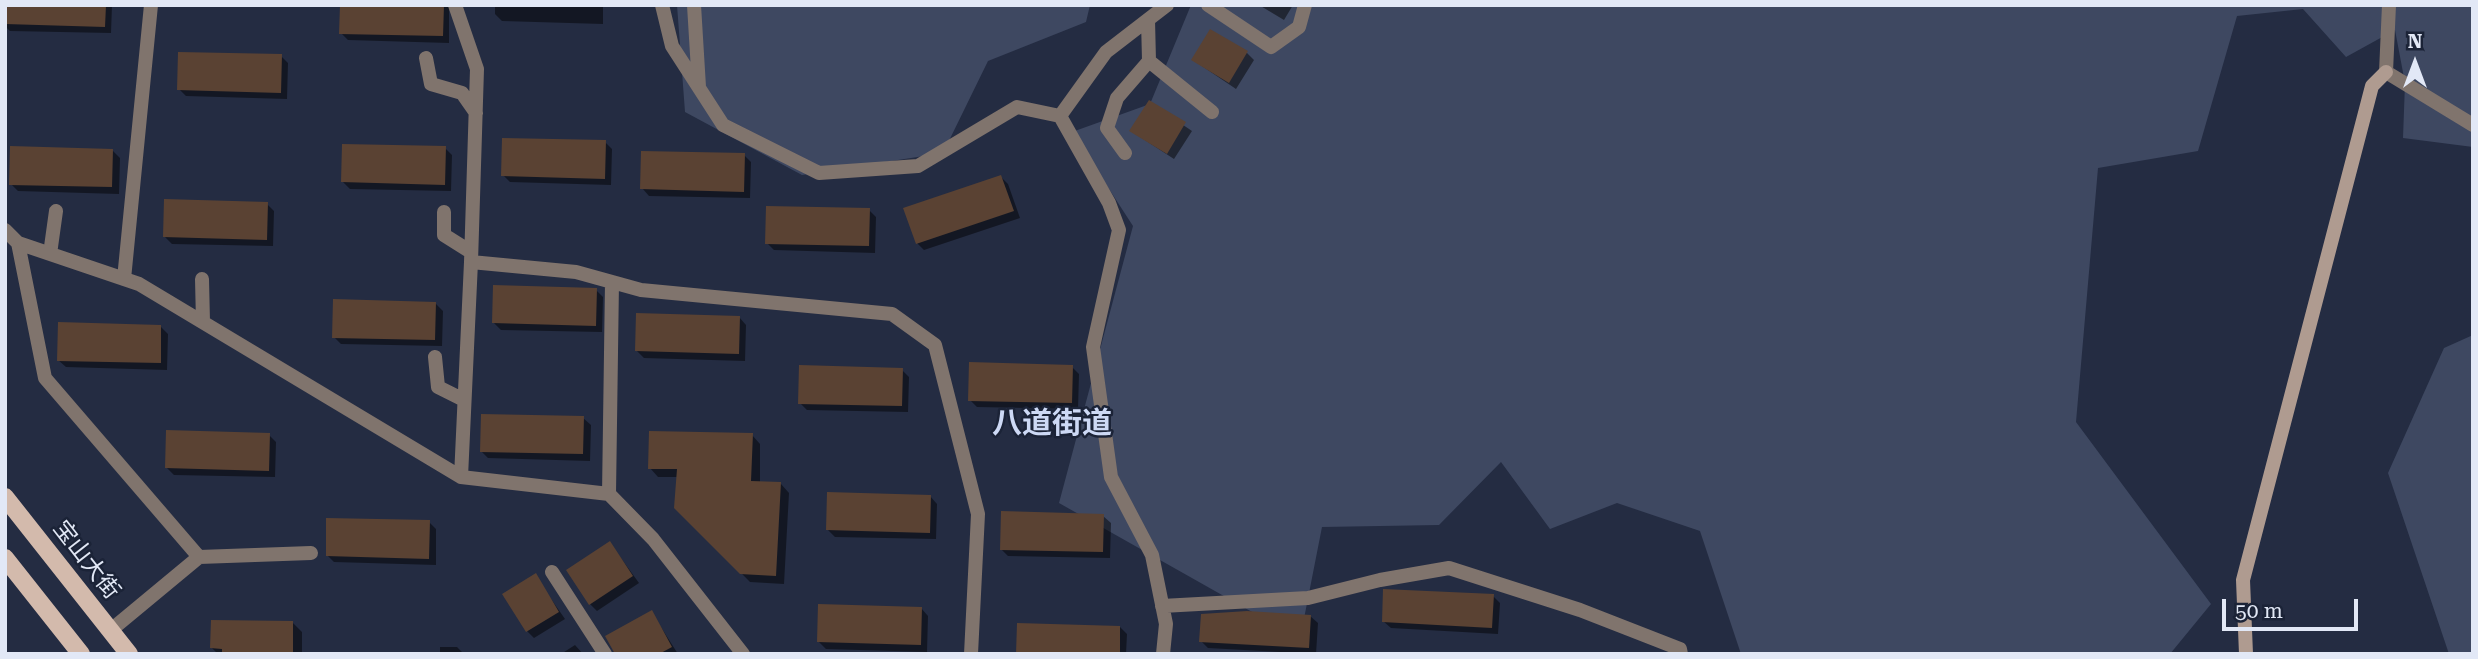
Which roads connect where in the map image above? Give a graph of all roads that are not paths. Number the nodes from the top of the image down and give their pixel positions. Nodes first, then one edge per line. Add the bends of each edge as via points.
1 (151, 5) edge
2 (455, 5) edge
3 (662, 5) edge
4 (694, 5) edge
5 (1167, 5) edge
6 (1208, 5) edge
7 (1305, 5) edge
8 (2389, 5) edge
9 (1148, 20) junction
10 (426, 58) dead end
11 (1149, 61) junction
12 (2386, 72) junction
13 (699, 89) junction
14 (1212, 112) dead end
15 (476, 113) junction
16 (1060, 116) junction
17 (2473, 125) edge
18 (1125, 153) dead end
19 (56, 211) dead end
20 (444, 212) dead end
21 (5, 230) edge
22 (18, 243) junction
23 (50, 254) junction
24 (471, 257) junction
25 (124, 279) junction
26 (202, 279) dead end
27 (612, 282) junction
28 (203, 322) junction
29 (435, 357) dead end
30 (464, 400) junction
31 (461, 477) junction
32 (609, 494) junction
33 (5, 497) edge
34 (311, 553) dead end
35 (199, 557) junction
36 (5, 558) edge
37 (552, 572) dead end
38 (1162, 606) junction
39 (111, 630) junction
40 (81, 654) edge
41 (129, 654) edge
42 (605, 654) edge
43 (743, 654) edge
44 (971, 654) edge
45 (1163, 654) edge
46 (1682, 654) edge
47 (2246, 654) edge

1 - 25 street
2 - 15 street via 477,69
3 - 13 street via 672,46
4 - 13 street
5 - 9 street
6 - 7 street via 1271,47 1299,27
8 - 12 street
9 - 11 street
9 - 16 street via 1106,52
10 - 15 street via 430,84 462,93
11 - 14 street
11 - 18 street via 1116,98 1107,128
12 - 17 street
12 - 47 street via 2372,86 2243,579
13 - 16 street via 723,125 819,173 918,166 1017,107
15 - 24 street
16 - 38 street via 1109,203 1119,230 1093,347 1111,477 1152,555
19 - 23 street
20 - 24 street via 444,235
21 - 22 street
22 - 23 street
22 - 35 street via 45,378
23 - 25 street
24 - 27 street via 576,272
24 - 30 street
25 - 28 street
26 - 28 street
27 - 32 street
27 - 44 street via 641,290 892,314 935,345 978,514
28 - 31 street
29 - 30 street via 438,387
30 - 31 street
31 - 32 street
32 - 43 street via 653,539
33 - 39 main road, 宝山大街
34 - 35 street
35 - 39 street
36 - 40 main road
37 - 42 street
38 - 45 street via 1167,624
38 - 46 street via 1308,598 1380,579 1449,568 1580,610 1681,649
39 - 41 main road, 宝山大街

